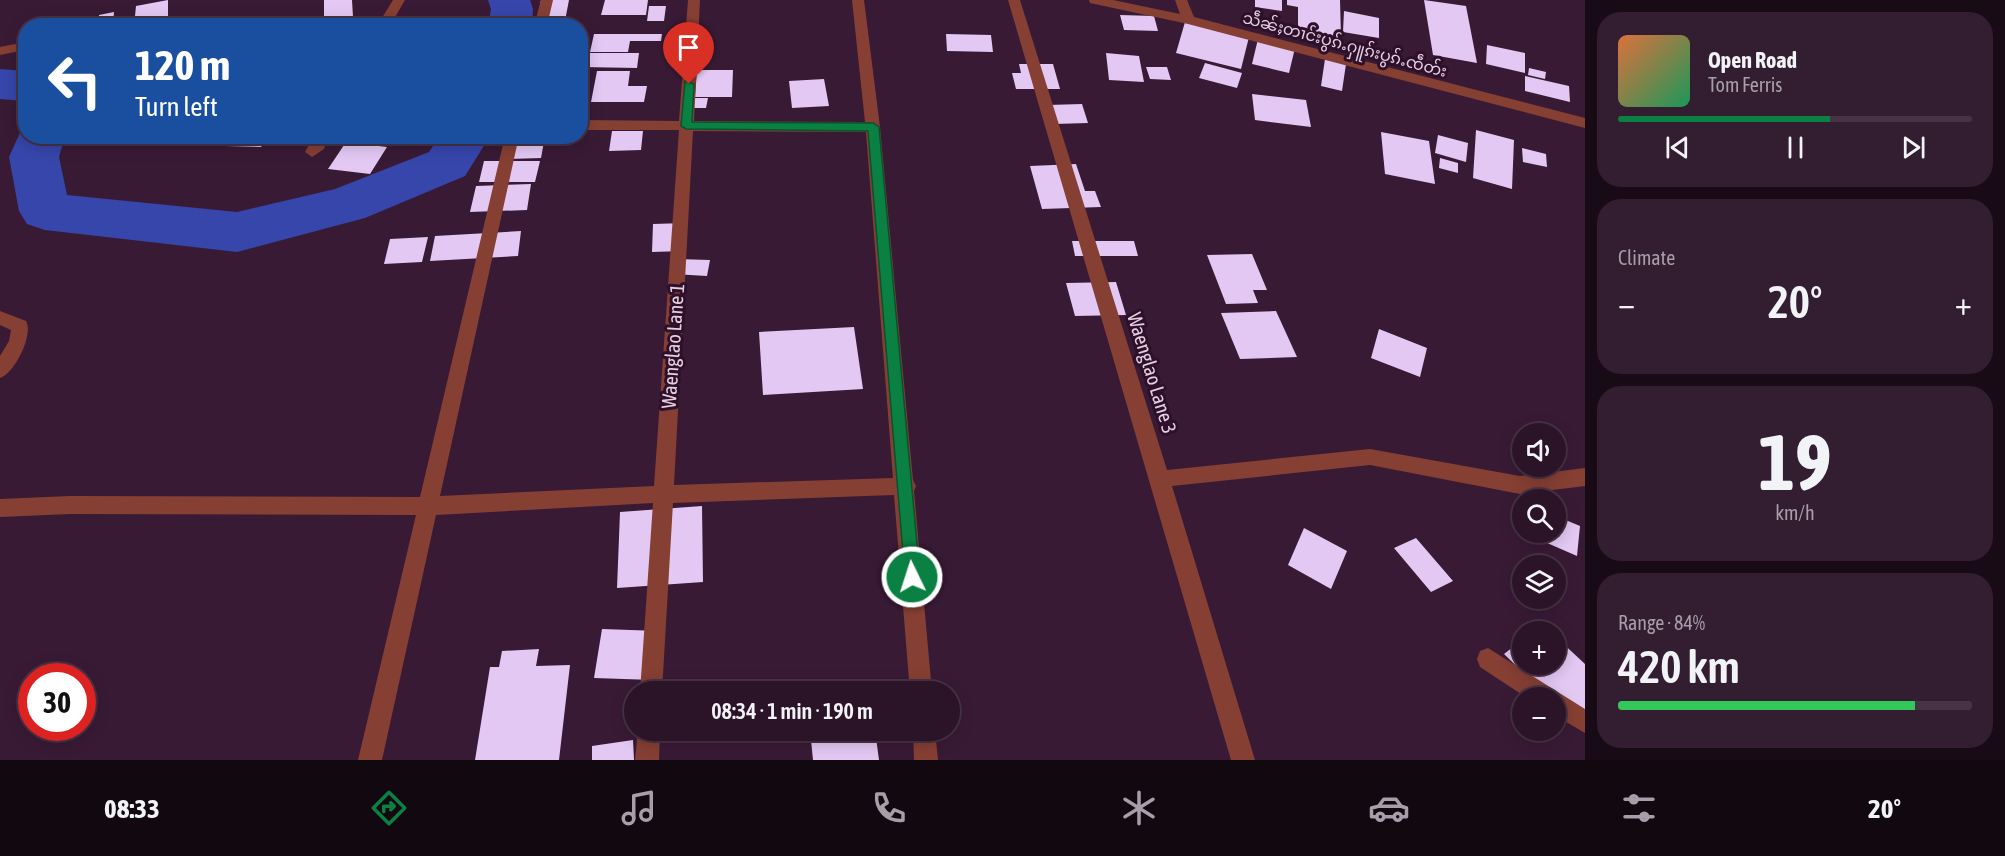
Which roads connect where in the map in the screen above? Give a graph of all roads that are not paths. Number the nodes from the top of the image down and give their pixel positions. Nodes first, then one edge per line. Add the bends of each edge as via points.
1 (399, 0) edge
2 (547, 0) edge
3 (694, 0) edge
4 (858, 0) edge
5 (1014, 0) edge
6 (1095, 0) edge
7 (1181, 0) edge
8 (388, 18) edge
9 (542, 18) edge
10 (1189, 20) junction
11 (15, 48) dead end
12 (0, 51) edge
13 (1585, 123) edge
14 (588, 125) edge
15 (686, 126) junction
16 (873, 127) junction
17 (319, 144) edge
18 (510, 144) edge
19 (312, 152) dead end
20 (0, 318) edge
21 (0, 371) edge
22 (1585, 477) edge
23 (1160, 479) junction
24 (906, 486) junction
25 (663, 494) junction
26 (427, 506) junction
27 (0, 508) edge
28 (1488, 659) dead end
29 (652, 681) edge
30 (920, 681) edge
31 (1531, 687) edge
32 (1566, 710) edge
33 (1585, 722) edge
34 (648, 741) edge
35 (925, 741) edge
36 (370, 760) edge
37 (647, 760) edge
38 (926, 760) edge
39 (1243, 760) edge

1 - 8 street
2 - 9 street
3 - 15 street, Waenglao Lane 1
4 - 16 street
5 - 23 street, Waenglao Lane 3
6 - 10 street, သဵၼ်ႈတၢင်းပွၵ်ႉႁူၵ်းပွၵ်ႉၸဵတ်း
7 - 10 street
10 - 13 street, သဵၼ်ႈတၢင်းပွၵ်ႉႁူၵ်းပွၵ်ႉၸဵတ်း
11 - 12 street
14 - 15 street
15 - 16 street
15 - 25 street, Waenglao Lane 1
16 - 24 street
17 - 19 street
18 - 26 street
20 - 21 street via 20,326 18,342
22 - 23 street via 1520,485 1370,457
23 - 39 street, Waenglao Lane 3
24 - 25 street
24 - 30 street
25 - 26 street
25 - 29 street, Waenglao Lane 1
26 - 27 street
26 - 36 street
28 - 31 street
32 - 33 street
34 - 37 street
35 - 38 street

